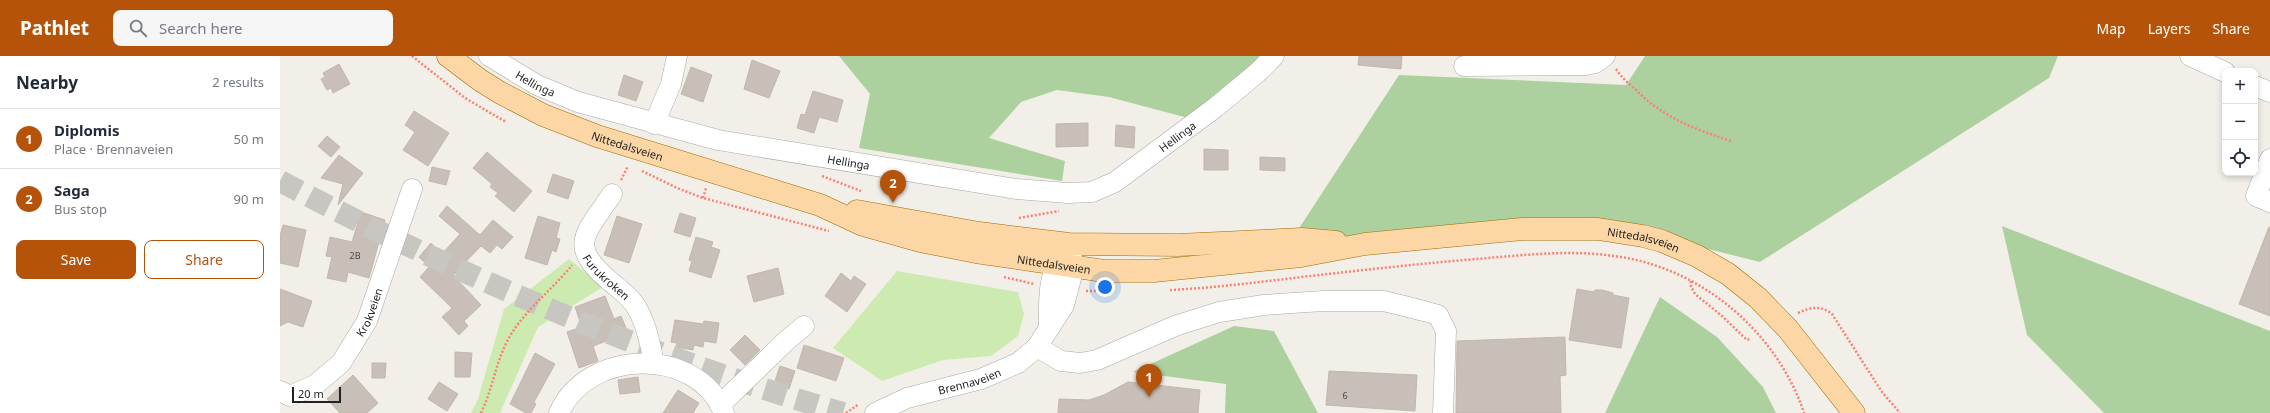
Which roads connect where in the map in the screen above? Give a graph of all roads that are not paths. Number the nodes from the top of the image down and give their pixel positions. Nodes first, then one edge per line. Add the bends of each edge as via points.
1 (448, 56) edge
2 (489, 56) edge
3 (677, 56) edge
4 (1274, 56) edge
5 (2190, 56) edge
6 (1609, 59) edge
7 (1464, 66) dead end
8 (2222, 71) edge
9 (2258, 87) edge
10 (2270, 92) edge
11 (654, 124) junction
12 (2270, 159) edge
13 (412, 189) dead end
14 (612, 194) dead end
15 (2270, 202) edge
16 (820, 205) junction
17 (1069, 244) junction
18 (1365, 244) junction
19 (1064, 266) junction
20 (804, 326) dead end
21 (1037, 346) junction
22 (654, 363) junction
23 (280, 391) edge
24 (868, 408) edge
25 (722, 409) edge
26 (558, 413) edge
27 (1443, 413) edge
28 (1852, 413) edge

1 - 16 main road, Nittedalsveien via 499,92 564,124 632,148
2 - 11 street, Hellinga via 516,74 557,94
3 - 11 street via 671,84
4 - 11 street, Hellinga via 1238,90 1173,140 1115,182 1092,192 1068,194 1016,189 718,140
5 - 8 street
6 - 7 street via 1586,65
9 - 10 street
12 - 15 street via 2256,196
13 - 23 street, Krokveien via 367,321 341,363 308,388 290,396
14 - 22 street, Furukroken via 586,236 585,254 593,268 635,304 645,326
16 - 17 main road, Nittedalsveien via 979,233
16 - 19 main road, Nittedalsveien via 863,225 920,241
17 - 18 main road, Nittedalsveien via 1170,245 1302,239
17 - 19 street, Brennaveien
18 - 19 main road, Nittedalsveien via 1301,256 1180,269 1104,271
18 - 28 main road, Nittedalsveien via 1522,229 1574,227 1623,232 1662,241 1713,265 1758,298 1788,329
19 - 21 street, Brennaveien via 1050,288 1049,328
20 - 25 street via 786,341
21 - 24 street, Brennaveien via 1018,363 995,374
21 - 27 street via 1060,361 1080,363 1097,360 1175,326 1219,312 1287,303 1384,301 1424,311 1438,316 1442,321 1446,331
22 - 25 street via 691,374 708,387
22 - 26 street via 625,365 597,375 576,390

